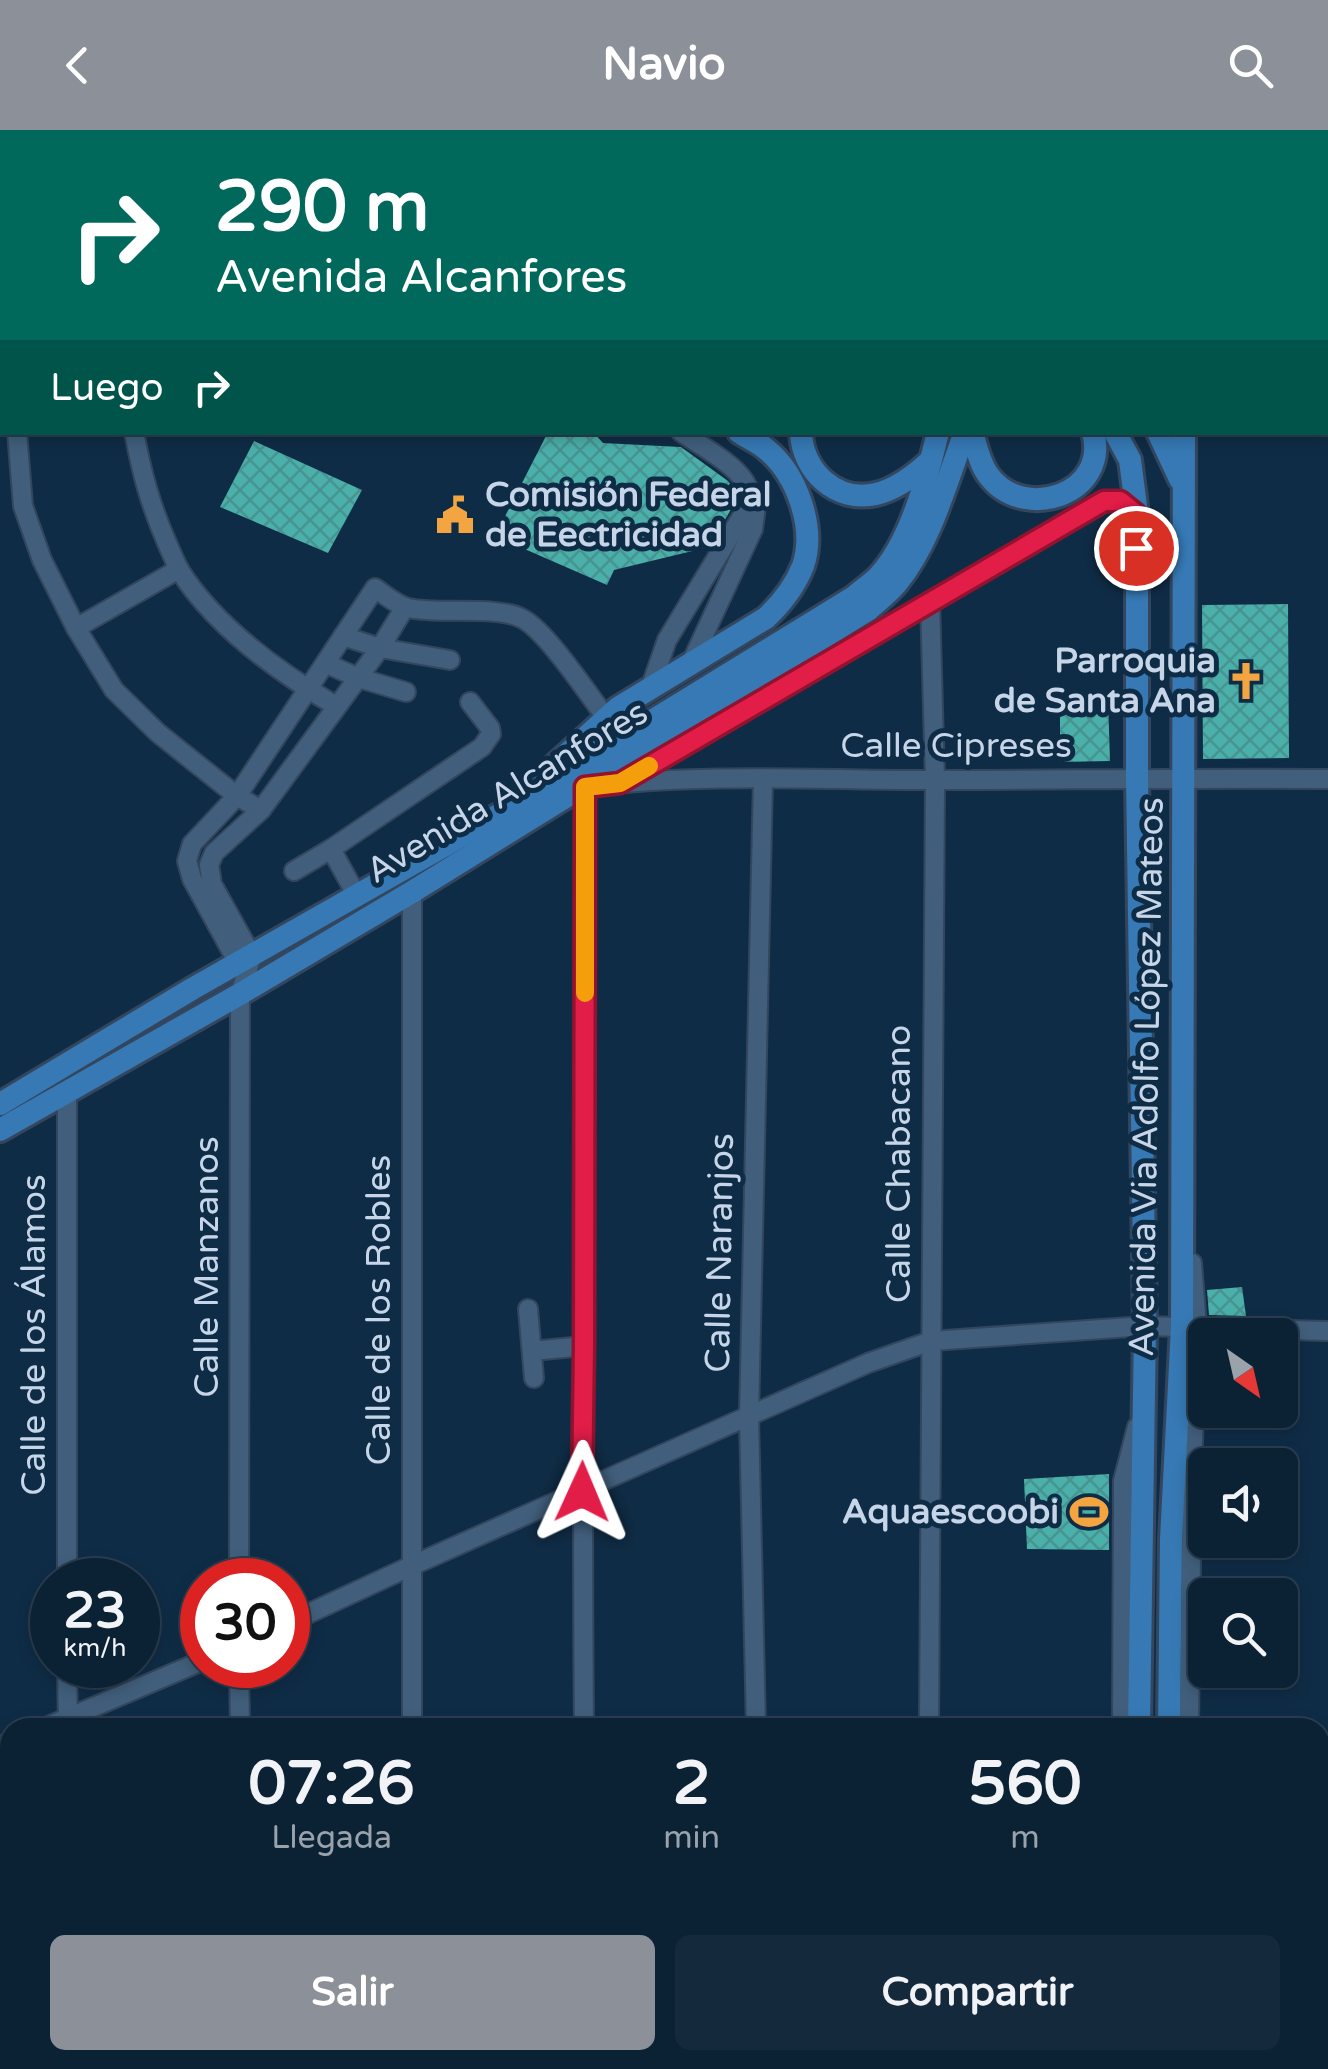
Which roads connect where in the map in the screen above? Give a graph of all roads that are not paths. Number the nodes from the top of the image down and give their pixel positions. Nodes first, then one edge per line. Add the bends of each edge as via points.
1 (17, 435) edge
2 (135, 435) edge
3 (685, 435) edge
4 (700, 435) edge
5 (744, 435) edge
6 (801, 435) edge
7 (967, 435) edge
8 (969, 435) edge
9 (1093, 435) edge
10 (1117, 435) edge
11 (1159, 435) edge
12 (1184, 435) edge
13 (935, 445) edge
14 (1183, 487) junction
15 (1136, 514) junction
16 (178, 569) junction
17 (930, 601) junction
18 (405, 607) junction
19 (76, 628) junction
20 (344, 636) junction
21 (380, 648) junction
22 (450, 660) dead end
23 (326, 664) junction
24 (690, 664) junction
25 (358, 678) junction
26 (308, 689) junction
27 (650, 689) junction
28 (406, 692) dead end
29 (470, 702) dead end
30 (336, 706) junction
31 (607, 718) junction
32 (285, 724) junction
33 (312, 744) junction
34 (1137, 777) junction
35 (1184, 778) junction
36 (763, 779) junction
37 (1328, 779) edge
38 (935, 780) junction
39 (620, 783) junction
40 (585, 787) junction
41 (237, 796) junction
42 (261, 810) junction
43 (502, 813) junction
44 (331, 849) junction
45 (294, 871) dead end
46 (412, 892) junction
47 (356, 896) junction
48 (210, 897) junction
49 (245, 960) junction
50 (240, 994) junction
51 (66, 1091) junction
52 (0, 1104) edge
53 (0, 1130) edge
54 (528, 1309) dead end
55 (1190, 1318) edge
56 (1145, 1326) junction
57 (1188, 1327) edge
58 (1298, 1329) edge
59 (1328, 1330) edge
60 (930, 1341) junction
61 (584, 1346) junction
62 (1188, 1349) edge
63 (532, 1352) junction
64 (534, 1378) dead end
65 (1144, 1402) junction
66 (749, 1417) junction
67 (1191, 1428) edge
68 (582, 1492) junction
69 (67, 1558) edge
70 (239, 1558) edge
71 (411, 1566) junction
72 (310, 1614) edge
73 (180, 1671) edge
74 (68, 1688) edge
75 (239, 1688) edge
76 (68, 1718) edge
77 (77, 1718) edge
78 (240, 1718) edge
79 (412, 1718) edge
80 (584, 1718) edge
81 (756, 1718) edge
82 (929, 1718) edge
83 (1122, 1718) edge
84 (1139, 1718) edge
85 (1169, 1718) edge
86 (1189, 1718) edge

1 - 19 street via 23,506
2 - 16 street via 144,485
3 - 27 street via 729,466 749,492 744,513 667,640
4 - 24 street via 752,475 758,494 753,529
5 - 24 main road via 766,449 791,481 804,517 804,564 782,604
6 - 13 main road via 808,465 848,494 889,490 918,473
7 - 40 main road, Avenida Alcanfores via 915,558 895,586 868,610
8 - 9 main road via 989,476 1005,490 1052,499 1086,477 1095,456
10 - 15 main road, Avenida Via Adolfo López Mateos via 1130,460
11 - 14 main road, Avenida Via Adolfo López Mateos
12 - 14 main road
13 - 43 main road, Avenida Alcanfores via 899,548 879,576
14 - 35 main road, Avenida Via Adolfo López Mateos
15 - 17 street, Avenida Alcanfores via 1120,501 1104,501
15 - 34 main road, Avenida Via Adolfo López Mateos
16 - 19 street
16 - 26 street via 210,610
17 - 38 street, Calle Chabacano
17 - 39 street, Avenida Alcanfores
18 - 20 street via 375,588
18 - 21 street
18 - 31 street via 520,617 538,629
19 - 41 street via 114,690
20 - 21 street
20 - 23 street
21 - 22 street
21 - 25 street
23 - 25 street
23 - 26 street
24 - 27 main road
25 - 28 street
25 - 30 street
26 - 30 street
26 - 32 street
27 - 31 main road
29 - 44 street via 490,728 482,747
30 - 33 street
31 - 43 main road
32 - 33 street
32 - 41 street
33 - 42 street
34 - 35 street, Calle Cipreses
34 - 38 street, Calle Cipreses
34 - 56 main road, Avenida Via Adolfo López Mateos
35 - 37 street, Calle Cipreses
35 - 55 main road, Avenida Via Adolfo López Mateos
36 - 38 street, Calle Cipreses
36 - 39 street, Calle Cipreses
36 - 66 street, Calle Naranjos
38 - 60 street, Calle Chabacano
39 - 40 street, Calle Cipreses
40 - 46 main road, Avenida Alcanfores
40 - 61 street
41 - 42 street
41 - 48 street via 192,844 187,861 192,879
42 - 48 street via 214,853
43 - 47 main road, Avenida Alcanfores
44 - 45 street
44 - 47 street
46 - 50 main road, Avenida Alcanfores
46 - 71 street, Calle de los Robles
47 - 49 main road, Avenida Alcanfores
48 - 49 street
49 - 50 street, Calle Manzanos
49 - 52 main road, Avenida Alcanfores
50 - 51 main road, Avenida Alcanfores
50 - 70 street, Calle Manzanos
51 - 53 main road, Avenida Alcanfores
51 - 69 street, Calle de los Álamos
54 - 63 street
56 - 57 street
56 - 60 street
56 - 65 main road, Avenida Via Adolfo López Mateos
58 - 59 street
60 - 66 street
60 - 82 street, Calle Chabacano
61 - 63 street
61 - 68 street
62 - 85 main road, Avenida Via Adolfo López Mateos via 1171,1539
63 - 64 street
65 - 83 street via 1123,1481
65 - 84 main road, Avenida Via Adolfo López Mateos
66 - 68 street
66 - 81 street, Calle Naranjos
67 - 86 street
68 - 71 street
68 - 80 street
71 - 72 street
71 - 79 street, Calle de los Robles
73 - 77 street
74 - 76 street
75 - 78 street

